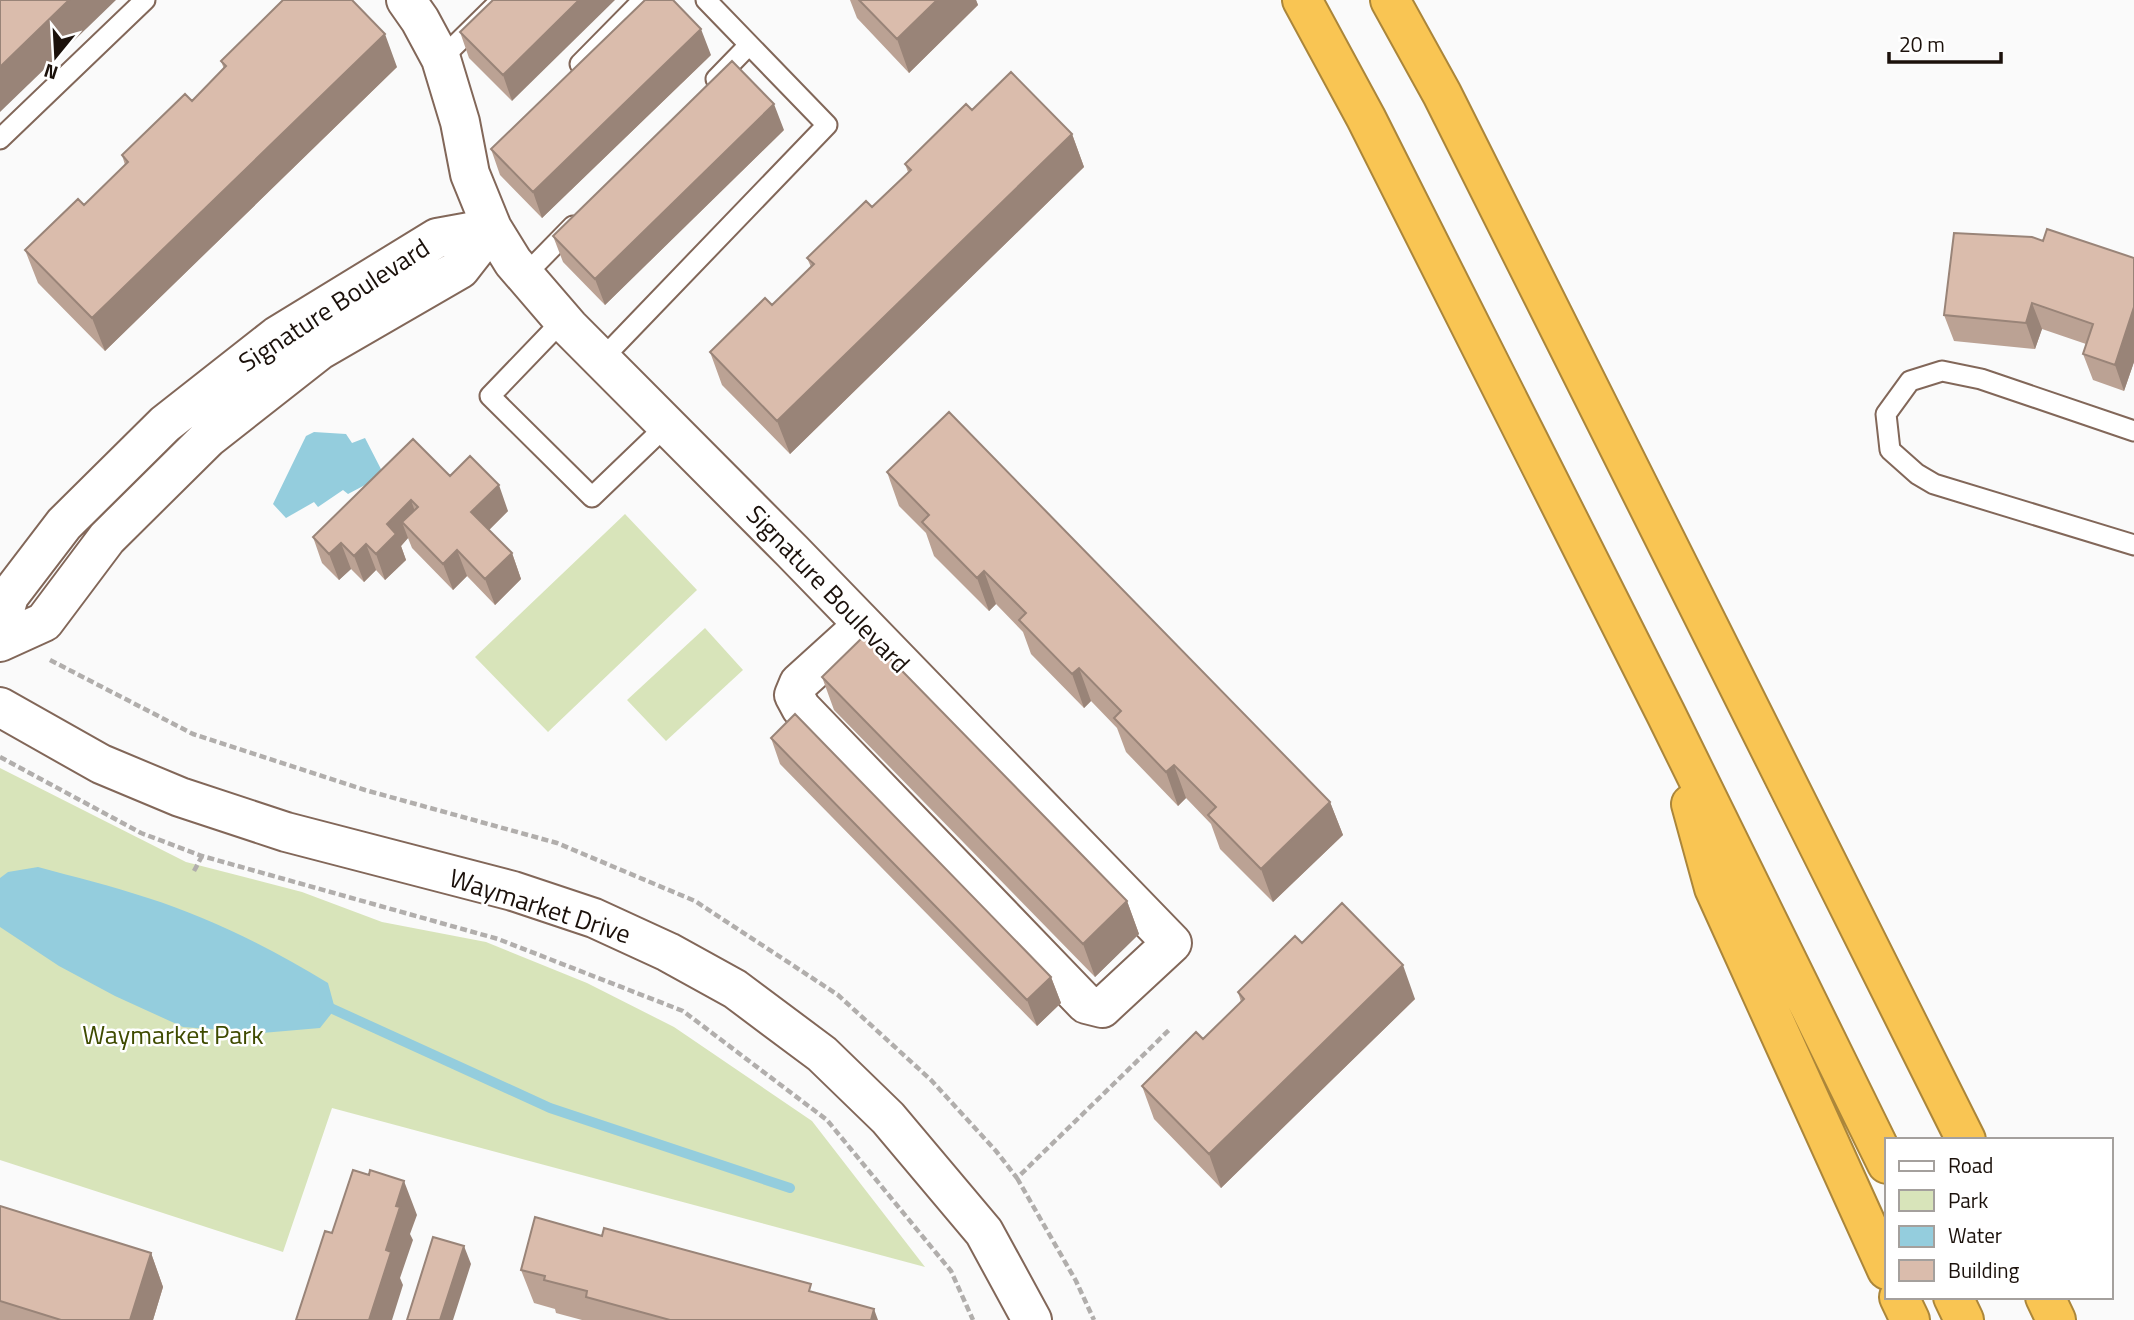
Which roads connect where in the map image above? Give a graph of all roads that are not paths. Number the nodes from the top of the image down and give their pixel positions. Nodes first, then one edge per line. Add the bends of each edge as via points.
1 (145, 0) edge
2 (406, 0) edge
3 (501, 0) edge
4 (643, 0) edge
5 (706, 0) edge
6 (1303, 0) edge
7 (1390, 0) edge
8 (749, 45) junction
9 (441, 59) junction
10 (566, 78) edge
11 (701, 95) edge
12 (0, 139) edge
13 (583, 215) edge
14 (492, 228) junction
15 (525, 275) junction
16 (563, 320) junction
17 (601, 360) junction
18 (667, 425) junction
19 (2134, 431) edge
20 (2134, 545) edge
21 (863, 625) junction
22 (0, 627) edge
23 (0, 642) edge
24 (0, 707) edge
25 (1666, 714) junction
26 (1965, 1138) edge
27 (1885, 1160) edge
28 (1885, 1266) edge
29 (1900, 1299) edge
30 (1954, 1299) edge
31 (2046, 1299) edge
32 (1032, 1320) edge
33 (1910, 1320) edge
34 (1964, 1320) edge
35 (2056, 1320) edge

1 - 12 lane
2 - 9 street, Signature Boulevard
3 - 9 lane
4 - 10 lane
5 - 8 lane
6 - 25 highway
7 - 26 highway
8 - 11 lane
8 - 17 lane via 827,125
9 - 14 street, Signature Boulevard via 460,121 480,165
13 - 15 lane
14 - 15 street, Signature Boulevard
14 - 22 street, Signature Boulevard via 437,238 276,336 165,424 64,524 9,596
14 - 23 street, Signature Boulevard via 460,269 320,350 208,438 107,538 44,622
15 - 16 street, Signature Boulevard
16 - 17 street, Signature Boulevard
16 - 18 lane via 490,397 592,497
17 - 18 street, Signature Boulevard
18 - 21 street, Signature Boulevard
19 - 20 lane via 1942,370 1910,381 1885,414 1890,450 1934,484
21 - 21 street, Signature Boulevard via 1172,943 1102,1008 1086,1004 801,708 794,695 799,683
24 - 32 street, Waymarket Drive via 101,764 180,797 286,832 513,891 594,918 735,989 822,1054 888,1118 984,1233
25 - 27 highway
25 - 28 highway via 1714,888
29 - 33 highway
30 - 34 highway
31 - 35 highway

